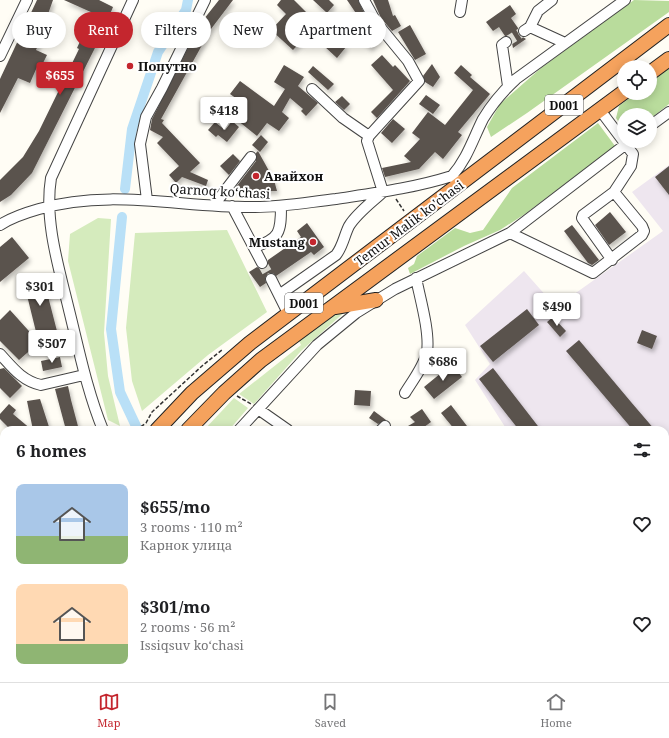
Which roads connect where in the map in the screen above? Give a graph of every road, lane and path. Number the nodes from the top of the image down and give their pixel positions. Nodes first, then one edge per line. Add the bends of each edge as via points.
1 (27, 0) edge
2 (205, 0) edge
3 (364, 0) edge
4 (462, 0) edge
5 (552, 0) edge
6 (625, 0) edge
7 (129, 1) edge
8 (460, 12) dead end
9 (669, 25) edge
10 (4, 38) edge
11 (506, 42) dead end
12 (565, 42) junction
13 (0, 56) edge
14 (669, 59) edge
15 (657, 68) edge
16 (508, 86) junction
17 (312, 89) dead end
18 (617, 97) edge
19 (600, 110) junction
20 (669, 112) edge
21 (657, 121) edge
22 (617, 129) edge
23 (368, 136) junction
24 (620, 148) edge
25 (630, 148) edge
26 (251, 157) dead end
27 (456, 180) junction
28 (383, 192) junction
29 (614, 192) junction
30 (147, 200) junction
31 (472, 204) junction
32 (214, 205) junction
33 (50, 206) junction
34 (232, 206) junction
35 (281, 206) junction
36 (0, 225) edge
37 (510, 233) junction
38 (254, 247) junction
39 (612, 260) junction
40 (262, 263) tunnel mouth
41 (416, 278) junction
42 (271, 279) tunnel mouth
43 (279, 295) junction
44 (376, 300) junction
45 (331, 308) junction
46 (289, 315) junction
47 (0, 354) edge
48 (84, 375) junction
49 (405, 393) dead end
50 (258, 409) junction
51 (101, 426) edge
52 (161, 426) edge
53 (192, 426) edge
54 (242, 426) edge
55 (282, 426) edge

1 - 10 street
2 - 30 street via 146,117 140,144
3 - 23 street via 376,22 408,61 419,80
4 - 8 street
5 - 12 street via 538,11 527,29
6 - 12 street
7 - 33 street via 51,178
9 - 27 highway, Temur Malik ko'chasi / D001
10 - 13 street
11 - 16 street via 502,44
12 - 16 street
14 - 15 highway
16 - 27 street via 488,112 460,166
17 - 23 street via 343,118
18 - 19 highway, Temur Malik ko'chasi / D001
19 - 22 street
19 - 31 highway, Temur Malik ko'chasi / D001
20 - 21 street
23 - 28 street via 367,141
24 - 37 street
25 - 29 street via 633,154 631,166
26 - 32 street
27 - 28 street, Qarnoq koʻchasi via 434,181
27 - 31 highway
27 - 46 highway, Temur Malik ko'chasi / D001
28 - 35 street, Qarnoq koʻchasi
28 - 43 street via 353,221 336,255
29 - 39 street via 644,231
29 - 39 street via 582,218
30 - 32 street, Qarnoq koʻchasi
30 - 33 street, Qarnoq koʻchasi via 80,200
31 - 45 highway, Temur Malik ko'chasi / D001
32 - 34 street, Qarnoq koʻchasi
33 - 36 street, Qarnoq koʻchasi via 22,214
33 - 48 street via 56,253
34 - 35 street, Qarnoq koʻchasi
34 - 38 street
35 - 38 street via 281,227 278,235
37 - 39 street via 593,273
37 - 41 street
38 - 40 street
41 - 44 street
41 - 49 street via 428,338 427,352
42 - 43 street
43 - 46 street
44 - 45 highway
44 - 50 street via 337,327 317,345
45 - 53 highway, Temur Malik ko'chasi / D001 via 242,376
46 - 52 highway, Temur Malik ko'chasi / D001 via 216,372
47 - 48 street via 22,378 41,385
48 - 51 street
50 - 54 street
50 - 55 street

